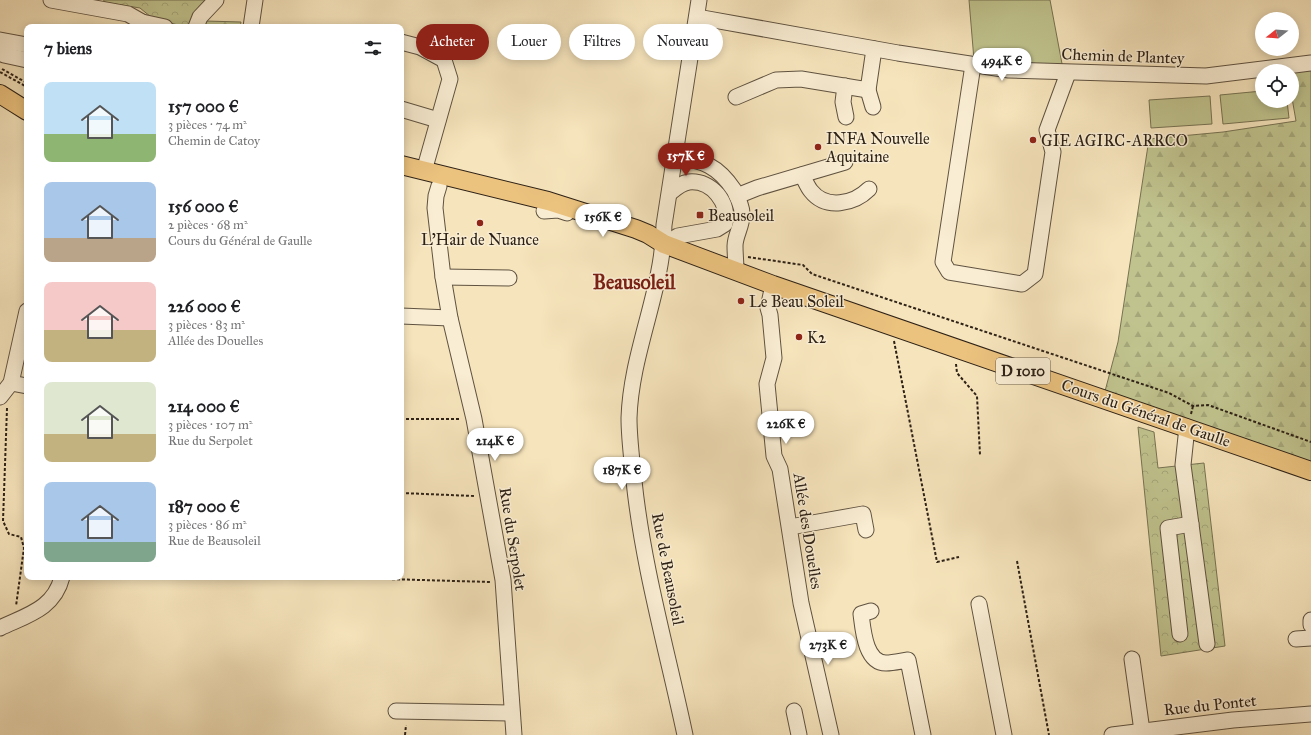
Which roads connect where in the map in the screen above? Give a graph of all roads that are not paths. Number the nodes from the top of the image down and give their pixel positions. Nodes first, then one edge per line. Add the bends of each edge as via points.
1 (50, 0) edge
2 (216, 0) edge
3 (255, 0) edge
4 (699, 0) edge
5 (697, 17) junction
6 (143, 24) edge
7 (197, 24) edge
8 (252, 24) edge
9 (0, 40) edge
10 (404, 43) edge
11 (24, 44) edge
12 (0, 49) edge
13 (874, 49) junction
14 (24, 59) edge
15 (0, 61) edge
16 (1311, 63) edge
17 (973, 65) junction
18 (24, 66) edge
19 (1068, 73) junction
20 (0, 82) edge
21 (845, 86) junction
22 (868, 90) junction
23 (0, 94) edge
24 (24, 96) edge
25 (736, 97) dead end
26 (873, 107) dead end
27 (24, 109) edge
28 (404, 110) edge
29 (846, 117) dead end
30 (438, 120) junction
31 (675, 157) junction
32 (845, 162) dead end
33 (404, 167) edge
34 (404, 172) edge
35 (802, 175) junction
36 (422, 176) junction
37 (404, 177) edge
38 (440, 181) junction
39 (869, 189) dead end
40 (670, 193) junction
41 (737, 196) junction
42 (664, 244) junction
43 (736, 263) junction
44 (443, 277) junction
45 (509, 278) dead end
46 (773, 285) junction
47 (404, 316) edge
48 (450, 318) junction
49 (24, 324) edge
50 (11, 383) junction
51 (24, 385) edge
52 (1, 396) edge
53 (1187, 427) junction
54 (1311, 471) edge
55 (1191, 524) junction
56 (790, 527) junction
57 (866, 530) dead end
58 (61, 580) edge
59 (979, 604) dead end
60 (871, 611) dead end
61 (1311, 620) edge
62 (1311, 625) edge
63 (0, 628) edge
64 (1180, 634) dead end
65 (1311, 638) edge
66 (1296, 639) dead end
67 (1207, 644) dead end
68 (1132, 659) dead end
69 (794, 711) dead end
70 (512, 713) junction
71 (1311, 714) edge
72 (403, 721) edge
73 (1142, 731) junction
74 (514, 735) edge
75 (685, 735) edge
76 (799, 735) edge
77 (832, 735) edge
78 (923, 735) edge
79 (1004, 735) edge
80 (1112, 735) edge

1 - 6 street via 128,14
2 - 7 street via 200,17
3 - 8 street
4 - 5 street, Rue de Beausoleil
5 - 13 street, Chemin de Plantey
5 - 31 street, Rue de Beausoleil
9 - 11 street
10 - 30 street via 420,47 444,60 450,79
12 - 14 street via 4,55
13 - 17 street, Chemin de Plantey
13 - 22 street
15 - 18 street
16 - 19 street, Chemin de Plantey via 1206,76
17 - 19 street, Chemin de Plantey
17 - 19 street via 943,262 949,272 1022,284 1035,274 1054,152 1047,130
20 - 24 main road
21 - 22 street
21 - 25 street via 801,79 776,80
21 - 29 street via 843,102
22 - 26 street
23 - 27 main road
28 - 30 street
30 - 36 street
31 - 40 street, Rue de Beausoleil
31 - 41 street via 710,165 725,177
32 - 35 street
33 - 36 main road, Cours du Général de Gaulle / D 1010
34 - 36 main road
35 - 39 street via 812,192 826,202 843,203 861,197
35 - 41 street
36 - 37 main road, Cours du Général de Gaulle / D 1010
36 - 38 main road, Cours du Général de Gaulle / D 1010
38 - 42 main road, Cours du Général de Gaulle / D 1010 via 646,242
38 - 42 main road, Cours du Général de Gaulle / D 1010 via 548,201 636,229
38 - 44 street, Rue du Serpolet via 435,208
40 - 42 street, Rue de Beausoleil via 664,225
40 - 42 street via 680,185 690,182 702,184 718,195 725,206 726,216 725,224 717,229 678,236
41 - 43 street via 743,212 735,246
42 - 43 main road, Cours du Général de Gaulle / D 1010
42 - 75 street, Rue de Beausoleil via 660,270 632,379 629,434 643,542
43 - 46 main road, Cours du Général de Gaulle / D 1010
44 - 45 street
44 - 48 street, Rue du Serpolet
46 - 53 main road, Cours du Général de Gaulle / D 1010
46 - 56 street, Allée des Douelles via 768,308 774,358 767,384 774,456 780,469
47 - 48 street
48 - 70 street, Rue du Serpolet via 474,419 503,580
49 - 50 street
50 - 51 street
50 - 52 street
53 - 54 main road, Cours du Général de Gaulle / D 1010
53 - 55 street via 1183,465
55 - 64 street via 1168,528
55 - 67 street
56 - 57 street via 862,514
56 - 77 street, Allée des Douelles via 801,603
58 - 63 street via 55,596 44,607
59 - 79 street
60 - 78 street via 861,614 867,649 884,663 908,660
61 - 62 street
65 - 66 street
68 - 73 street
69 - 76 street
70 - 72 street
70 - 74 street, Rue du Serpolet
71 - 73 street, Rue du Pontet
73 - 80 street, Rue du Pontet

